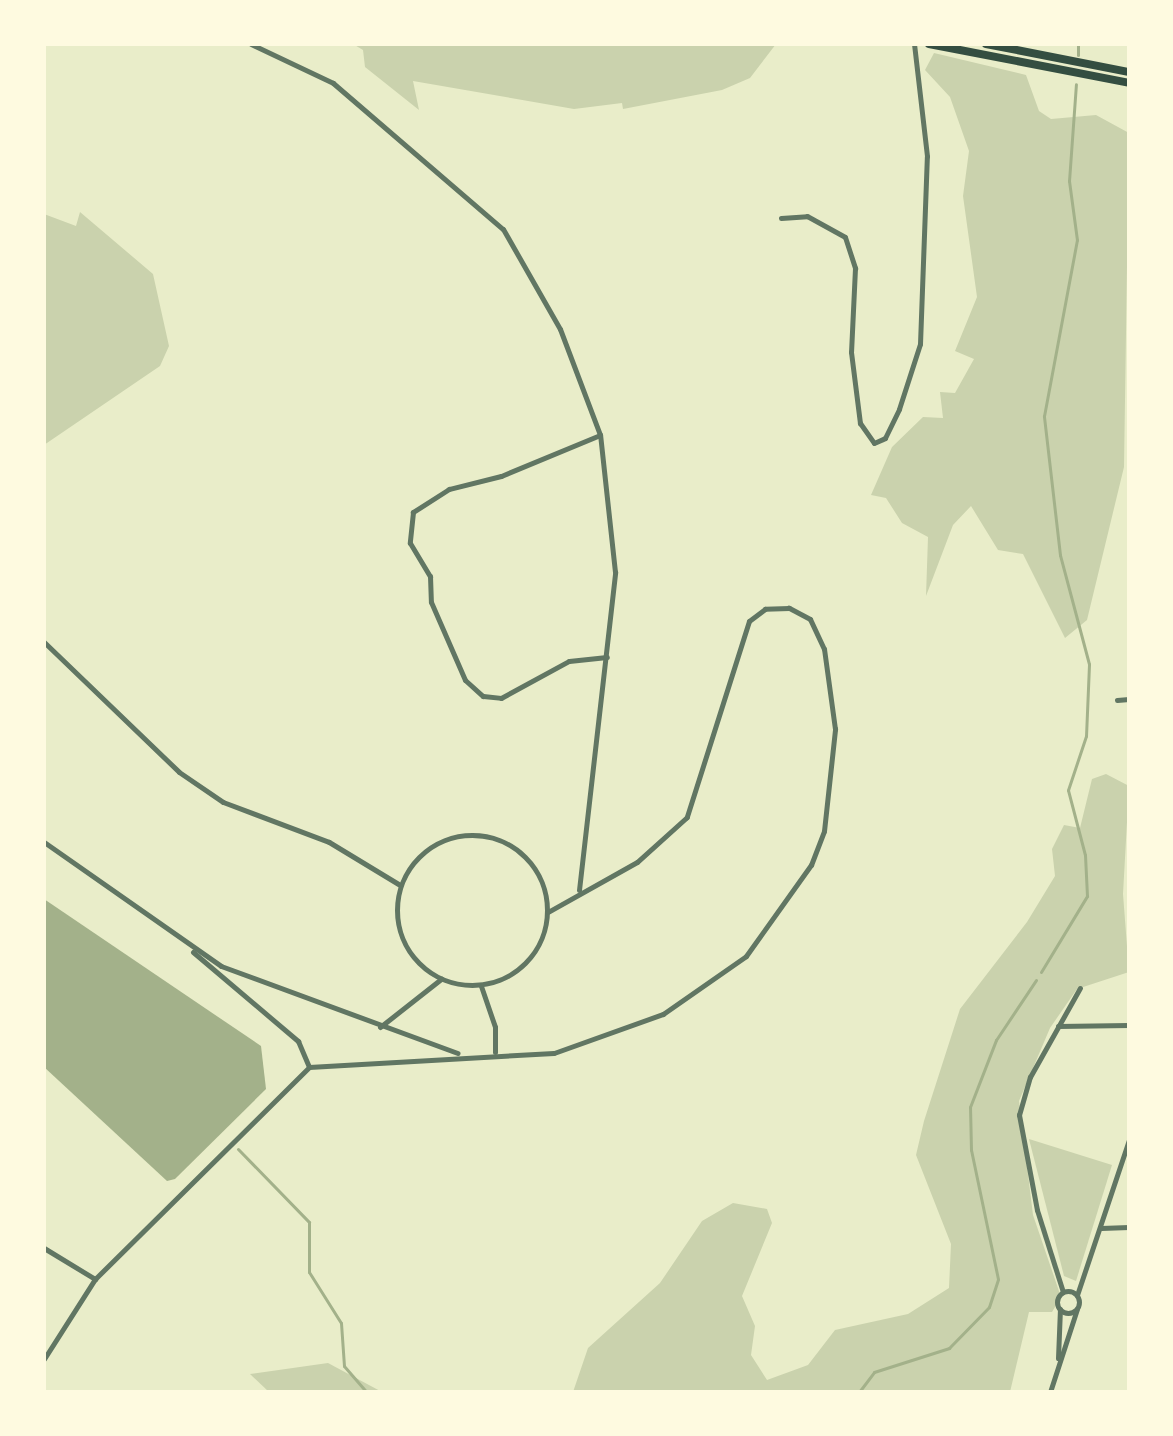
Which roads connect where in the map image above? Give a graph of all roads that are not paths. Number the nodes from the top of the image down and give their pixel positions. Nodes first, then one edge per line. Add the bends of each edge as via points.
1 (251, 44) edge
2 (914, 44) edge
3 (929, 44) edge
4 (986, 44) edge
5 (1129, 72) edge
6 (1129, 83) edge
7 (781, 218) dead end
8 (600, 435) junction
9 (44, 642) edge
10 (607, 657) junction
11 (1129, 699) edge
12 (1117, 700) dead end
13 (44, 842) edge
14 (400, 885) junction
15 (579, 890) junction
16 (548, 912) junction
17 (181, 942) junction
18 (441, 979) junction
19 (481, 986) junction
20 (1080, 988) dead end
21 (1129, 1025) edge
22 (1058, 1026) junction
23 (380, 1027) junction
24 (495, 1052) junction
25 (463, 1054) junction
26 (309, 1067) junction
27 (1129, 1140) edge
28 (1129, 1227) edge
29 (1101, 1228) junction
30 (44, 1248) edge
31 (95, 1279) junction
32 (1063, 1292) junction
33 (1077, 1295) junction
34 (1060, 1309) junction
35 (1077, 1309) junction
36 (44, 1359) edge
37 (1058, 1363) junction
38 (1050, 1392) edge

1 - 8 street via 333,83 503,229 560,329
2 - 7 street via 927,156 920,344 899,409 885,438 874,443 860,423 851,352 855,268 845,237 807,216
3 - 6 main road
4 - 5 main road
8 - 10 street via 615,572
8 - 10 street via 501,476 449,489 413,512 410,543 430,576 431,602 455,658 483,696 501,698 569,661
9 - 14 street via 198,785 237,810 329,842
10 - 15 street
11 - 12 street
13 - 17 street
14 - 16 street via 429,848 450,838 485,837 518,850 535,867
14 - 18 street via 397,918 407,950
15 - 16 street
15 - 24 street via 637,862 687,817 749,621 765,609 789,608 810,619 828,671 834,763 824,831 775,919 712,984 650,1020 554,1053
16 - 19 street via 535,953 502,980
17 - 23 street via 286,995
17 - 26 street via 298,1041
18 - 19 street
18 - 23 street
19 - 24 street via 495,1027
20 - 22 street
21 - 22 street
22 - 32 street via 1030,1077 1019,1125
23 - 25 street
24 - 25 street
25 - 26 street
26 - 31 street
27 - 29 street
28 - 29 street
29 - 33 street
30 - 31 street
31 - 36 street
32 - 33 street
32 - 34 street
33 - 35 street
34 - 35 street
34 - 37 street
35 - 37 street
37 - 38 street

